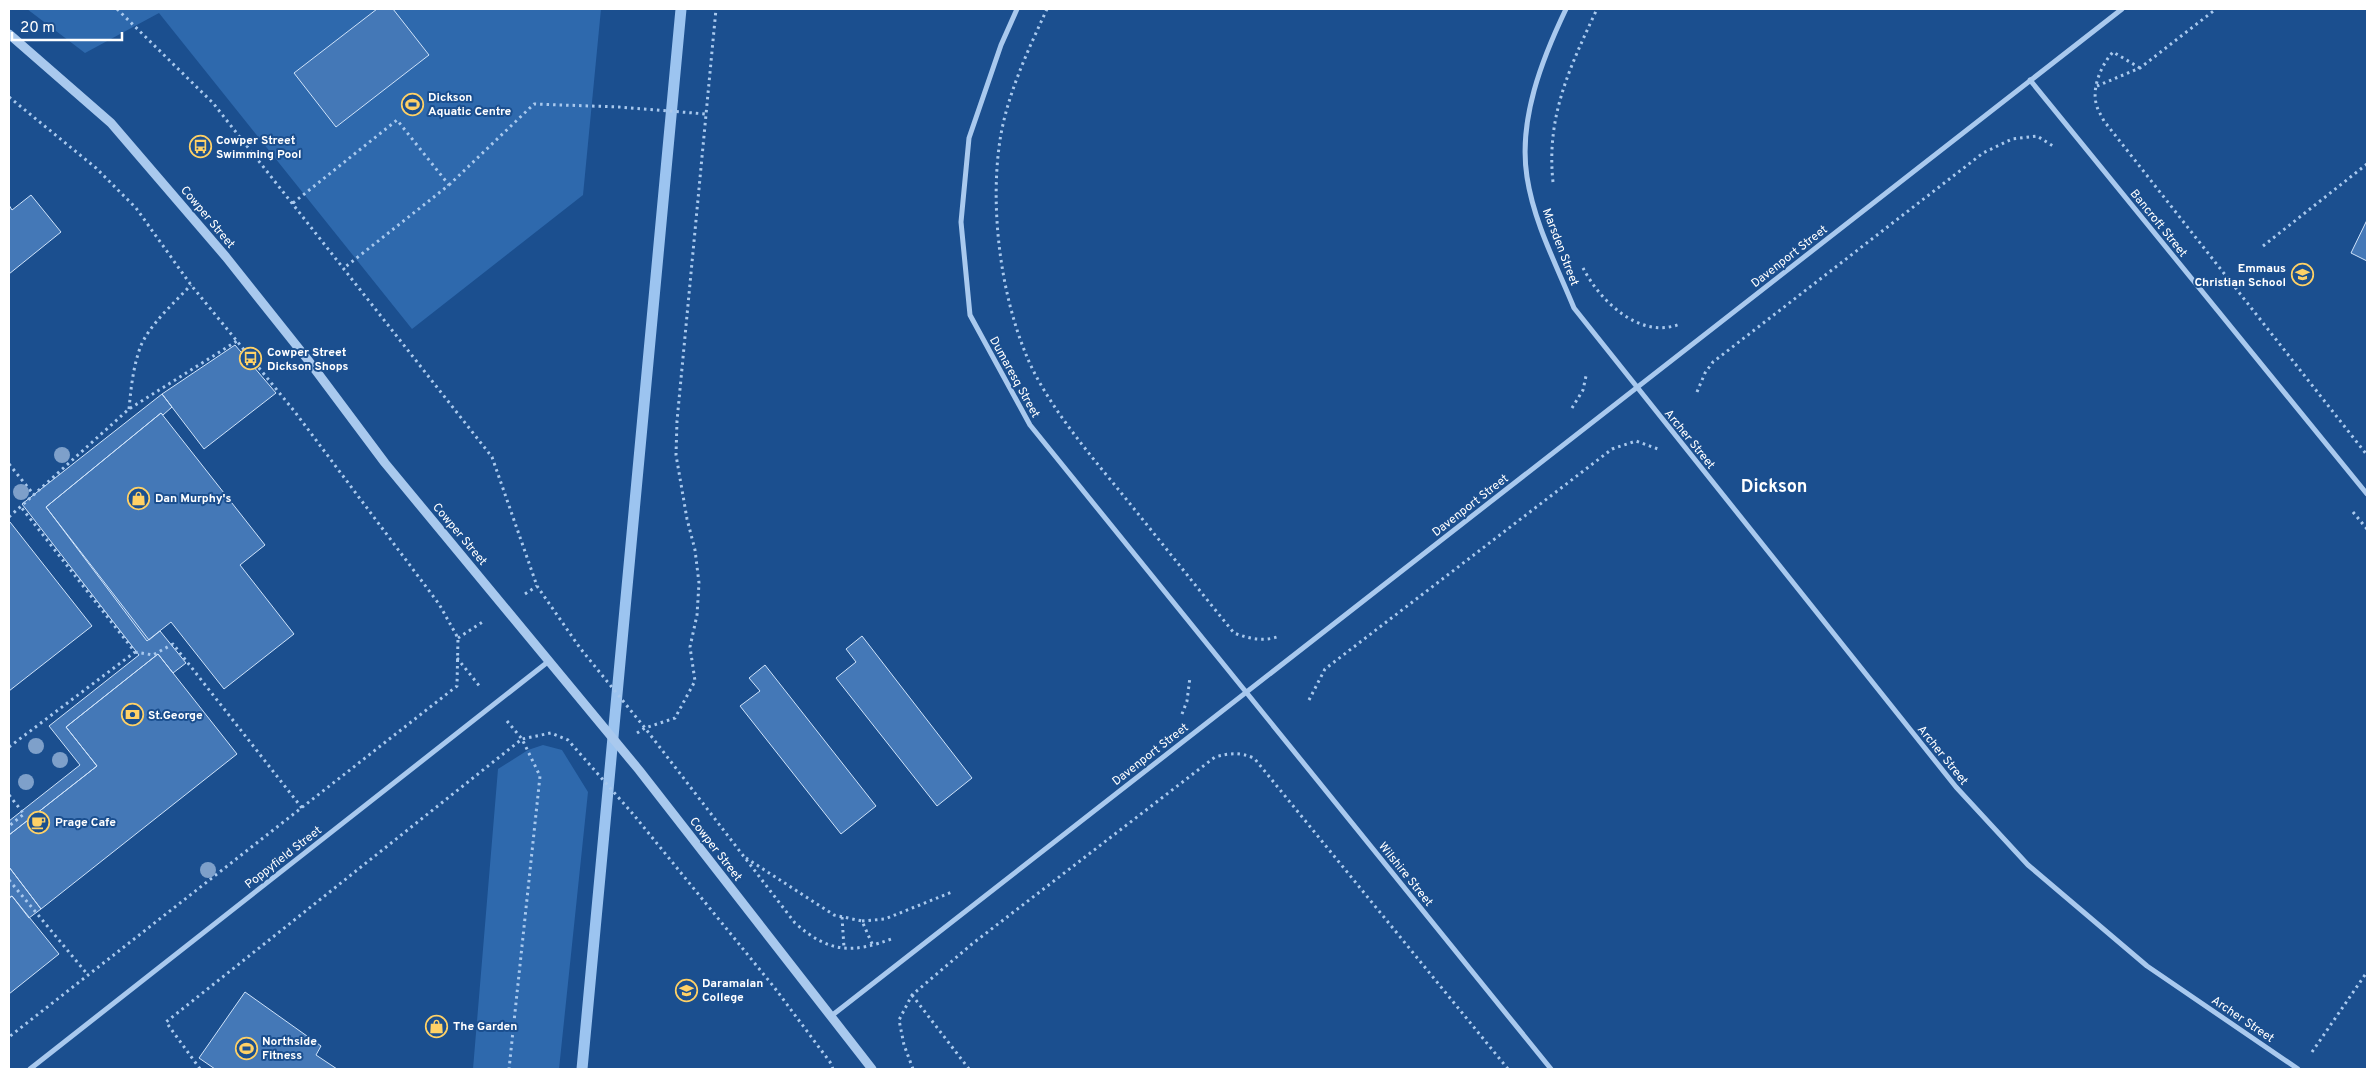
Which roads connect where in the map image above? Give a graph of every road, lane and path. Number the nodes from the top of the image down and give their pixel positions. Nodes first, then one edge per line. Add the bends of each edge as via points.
1 (117, 9) edge
2 (716, 9) edge
3 (1018, 9) edge
4 (1046, 9) edge
5 (1566, 9) edge
6 (1597, 9) edge
7 (2122, 9) edge
8 (2216, 9) edge
9 (9, 34) edge
10 (2140, 68) junction
11 (2030, 80) junction
12 (2097, 87) junction
13 (9, 97) edge
14 (706, 114) junction
15 (2054, 146) dead end
16 (2367, 164) edge
17 (1553, 184) dead end
18 (449, 185) junction
19 (293, 203) junction
20 (2263, 246) dead end
21 (1582, 266) dead end
22 (344, 268) junction
23 (191, 285) junction
24 (1681, 323) dead end
25 (237, 341) junction
26 (1586, 376) dead end
27 (1636, 388) junction
28 (1697, 392) dead end
29 (1574, 406) dead end
30 (129, 409) junction
31 (1636, 442) dead end
32 (2367, 456) edge
33 (9, 464) edge
34 (2367, 494) edge
35 (34, 495) junction
36 (21, 507) junction
37 (2352, 510) dead end
38 (9, 517) edge
39 (2367, 529) edge
40 (1288, 633) dead end
41 (135, 652) junction
42 (550, 661) junction
43 (1190, 677) dead end
44 (1246, 692) junction
45 (1309, 700) dead end
46 (1180, 720) dead end
47 (645, 728) junction
48 (522, 739) junction
49 (9, 747) edge
50 (9, 795) edge
51 (302, 808) junction
52 (9, 826) edge
53 (744, 856) junction
54 (9, 880) edge
55 (954, 892) dead end
56 (842, 916) junction
57 (862, 922) junction
58 (894, 938) dead end
59 (872, 946) junction
60 (844, 948) junction
61 (2367, 972) edge
62 (88, 975) junction
63 (912, 995) junction
64 (830, 1017) junction
65 (9, 1037) edge
66 (2311, 1053) dead end
67 (30, 1069) edge
68 (200, 1069) edge
69 (509, 1069) edge
70 (834, 1069) edge
71 (872, 1069) edge
72 (913, 1069) edge
73 (969, 1069) edge
74 (1508, 1069) edge
75 (1551, 1069) edge
76 (2298, 1069) edge

1 - 19 path via 213,103
2 - 14 path
3 - 44 street, Dumaresq Street via 1000,45 969,138 961,222 970,315 1030,426
4 - 40 path via 1022,62 1000,139 996,191 1004,289 1025,353 1053,404 1096,462 1234,633 1251,639 1272,639
5 - 27 street, Marsden Street via 1547,49 1534,90 1527,137 1527,176 1538,220 1574,308
6 - 17 path via 1567,73 1556,113 1551,166
7 - 11 street, Davenport Street
8 - 10 path
9 - 42 street, Cowper Street via 111,123 277,321 385,463
10 - 12 path
10 - 12 path via 2113,52 2101,70
11 - 27 street, Davenport Street
11 - 34 street, Bancroft Street
12 - 32 path via 2096,102 2104,121
13 - 23 path via 96,168 136,208
14 - 18 path via 534,104
14 - 47 path via 676,455 699,583 690,647 695,682 675,718
15 - 28 path via 2037,136 2012,139 1983,153 1713,362
16 - 20 path
18 - 19 path via 397,120
18 - 22 path
19 - 22 path
21 - 24 path via 1591,283 1630,319 1657,329
22 - 47 path via 492,457 537,586 580,648
23 - 25 path
23 - 30 path via 140,346 131,380
25 - 30 path
25 - 51 path via 295,412 440,604 458,638 457,686
26 - 29 path
27 - 44 street, Davenport Street
27 - 76 street, Archer Street via 1956,787 2028,864 2147,966
30 - 35 path
31 - 45 path via 1612,449 1325,669
33 - 35 path
35 - 36 path
36 - 38 path
36 - 41 path
37 - 39 path
41 - 49 path
41 - 51 path via 153,655 173,644
42 - 64 street, Cowper Street via 639,770
42 - 67 street, Poppyfield Street
43 - 46 path via 1187,701
44 - 64 street, Davenport Street
44 - 75 street, Wilshire Street
47 - 53 path
48 - 68 path via 166,1022
48 - 69 path via 540,776
48 - 70 path via 551,733 568,740 633,814 774,987
50 - 52 path via 24,814
51 - 62 path
53 - 56 path via 834,915
53 - 60 path via 794,923 812,938 829,946
54 - 62 path
55 - 57 path via 885,919
56 - 57 path
56 - 60 path
57 - 59 path
58 - 59 path
59 - 60 path
61 - 66 path
62 - 65 path
63 - 72 path via 898,1020
63 - 73 path
63 - 74 path via 972,944 1215,758 1230,752 1242,753 1254,758
64 - 71 street, Cowper Street

